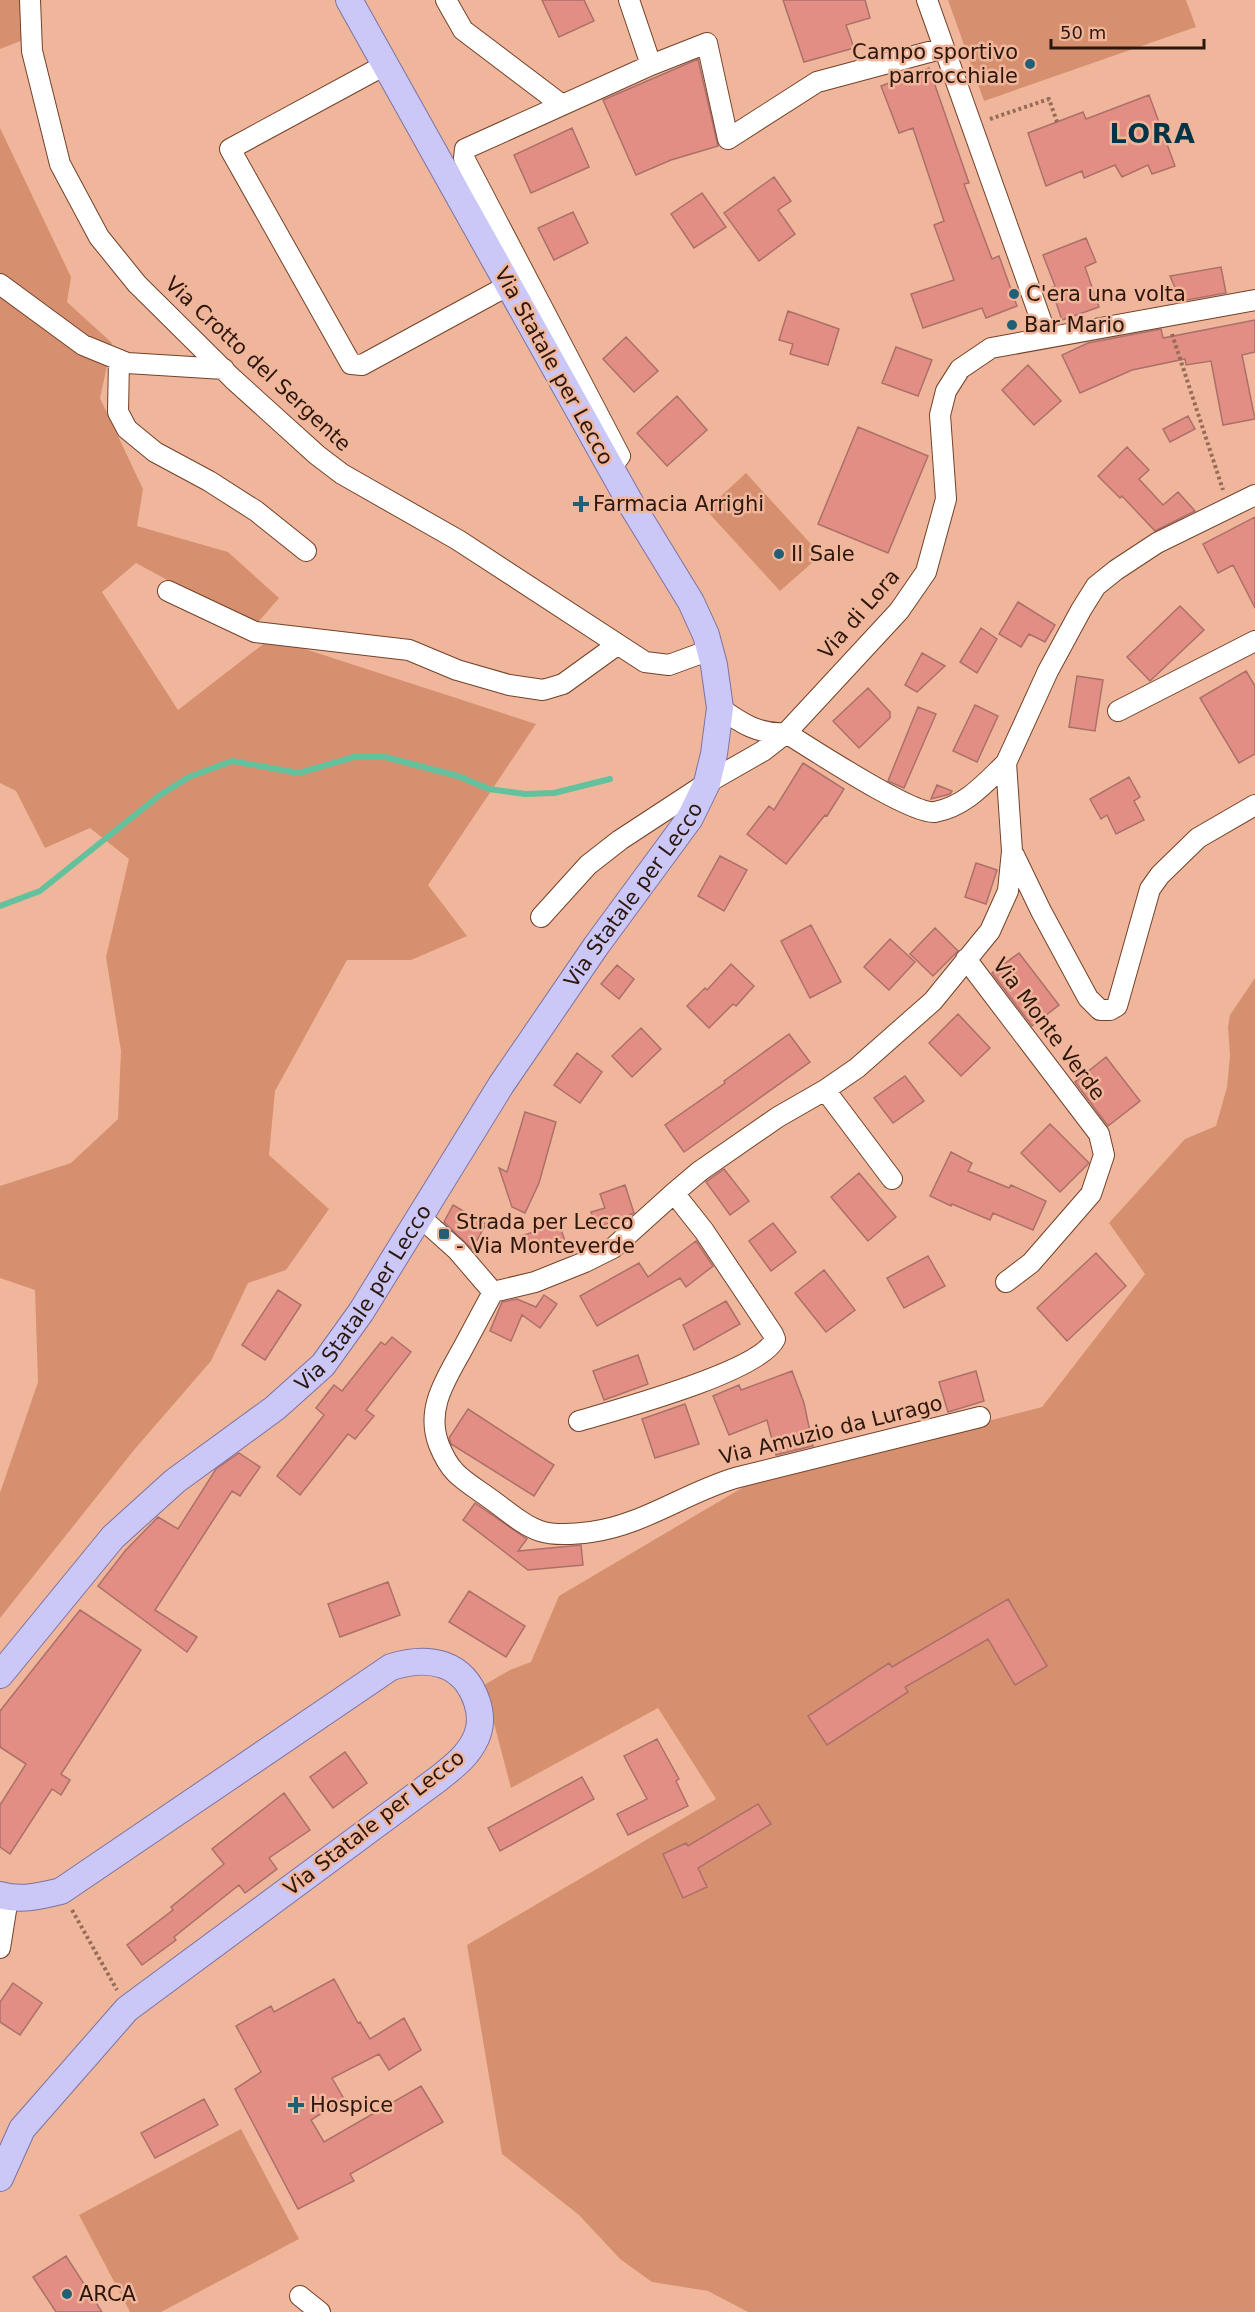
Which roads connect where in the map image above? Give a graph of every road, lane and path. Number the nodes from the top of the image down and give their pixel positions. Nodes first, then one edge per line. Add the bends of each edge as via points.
1 (30, 0) edge
2 (349, 0) edge
3 (446, 0) edge
4 (629, 0) edge
5 (927, 0) edge
6 (945, 48) junction
7 (385, 65) junction
8 (651, 65) junction
9 (562, 105) junction
10 (1057, 122) dead end
11 (972, 124) junction
12 (0, 284) edge
13 (509, 285) junction
14 (1255, 300) edge
15 (1166, 315) junction
16 (1047, 337) junction
17 (119, 360) junction
18 (224, 369) junction
19 (611, 468) junction
20 (1255, 495) edge
21 (1229, 507) junction
22 (306, 551) dead end
23 (168, 591) dead end
24 (1255, 641) edge
25 (617, 645) junction
26 (710, 650) junction
27 (720, 708) junction
28 (1118, 711) dead end
29 (786, 733) junction
30 (1006, 763) junction
31 (706, 783) junction
32 (1255, 805) edge
33 (1012, 850) junction
34 (541, 917) dead end
35 (966, 959) junction
36 (825, 1090) junction
37 (892, 1179) dead end
38 (674, 1192) junction
39 (419, 1216) junction
40 (1006, 1282) dead end
41 (493, 1292) junction
42 (980, 1417) dead end
43 (579, 1421) dead end
44 (0, 1675) edge
45 (61, 1891) junction
46 (4, 1896) edge
47 (0, 1948) edge
48 (127, 2009) junction
49 (0, 2178) edge
50 (300, 2296) dead end
51 (321, 2312) edge

1 - 18 street, Via Crotto del Sergente via 32,51 60,164 77,199 99,237 137,284
2 - 7 main road, Via Statale per Lecco
3 - 9 street via 463,30
4 - 8 street
5 - 6 street
6 - 8 street via 817,82 728,139 707,43
6 - 11 street
7 - 13 main road, Via Statale per Lecco
7 - 13 street via 230,149 351,364 362,365
8 - 9 street
9 - 19 street via 468,147 463,155 620,456
10 - 11 path via 1049,99
11 - 16 street
12 - 17 street via 83,345
13 - 19 main road, Via Statale per Lecco
14 - 15 street, Via di Lora
15 - 16 street, Via di Lora
15 - 21 path
16 - 29 street, Via di Lora via 991,348 960,369 946,391 940,415 946,499 926,572 899,611
17 - 18 street
17 - 22 street via 118,412 127,429 155,452 256,511
18 - 25 street, Via Crotto del Sergente via 316,455 342,474 458,540
19 - 26 main road, Via Statale per Lecco via 691,602
20 - 21 street
21 - 30 street via 1157,543 1096,586 1048,671
23 - 25 street via 255,632 409,650 457,670 543,690 563,684
24 - 28 street
25 - 26 street, Via Crotto del Sergente via 645,662 669,664
26 - 27 main road, Via Statale per Lecco
27 - 29 street via 743,725 770,734
27 - 31 main road, Via Statale per Lecco
29 - 30 street via 891,797 933,812 969,799
29 - 31 street, Via di Lora via 763,751
30 - 33 street
31 - 34 street, Via di Lora via 588,865
31 - 39 main road, Via Statale per Lecco via 690,819 528,1045
32 - 33 street via 1197,838 1150,889 1117,1006 1110,1010 1100,1010 1088,998
33 - 35 street via 1008,891 990,932
35 - 36 street, Via Monte Verde via 933,1001 857,1068
35 - 40 street, Via Monte Verde via 1099,1134 1104,1155 1091,1194 1031,1263
36 - 37 street
36 - 38 street, Via Monte Verde via 778,1117
38 - 41 street, Via Monte Verde via 613,1248 535,1282
38 - 43 street via 774,1334 772,1344 760,1355 699,1384
39 - 41 street via 457,1250
39 - 44 main road, Via Statale per Lecco via 361,1312 323,1365 275,1408 175,1481 113,1537
41 - 42 street, Via Amuzio da Lurago via 438,1394 434,1418 437,1439 455,1472 525,1525 542,1533 560,1535 616,1527 645,1518 721,1482
45 - 46 main road, Via Statale per Lecco via 33,1898
45 - 48 path
45 - 48 main road, Via Statale per Lecco via 391,1667 409,1661 429,1661 461,1674 473,1689 480,1724 469,1751 455,1765
46 - 47 street
48 - 49 main road, Via Statale per Lecco via 22,2129
50 - 51 street

